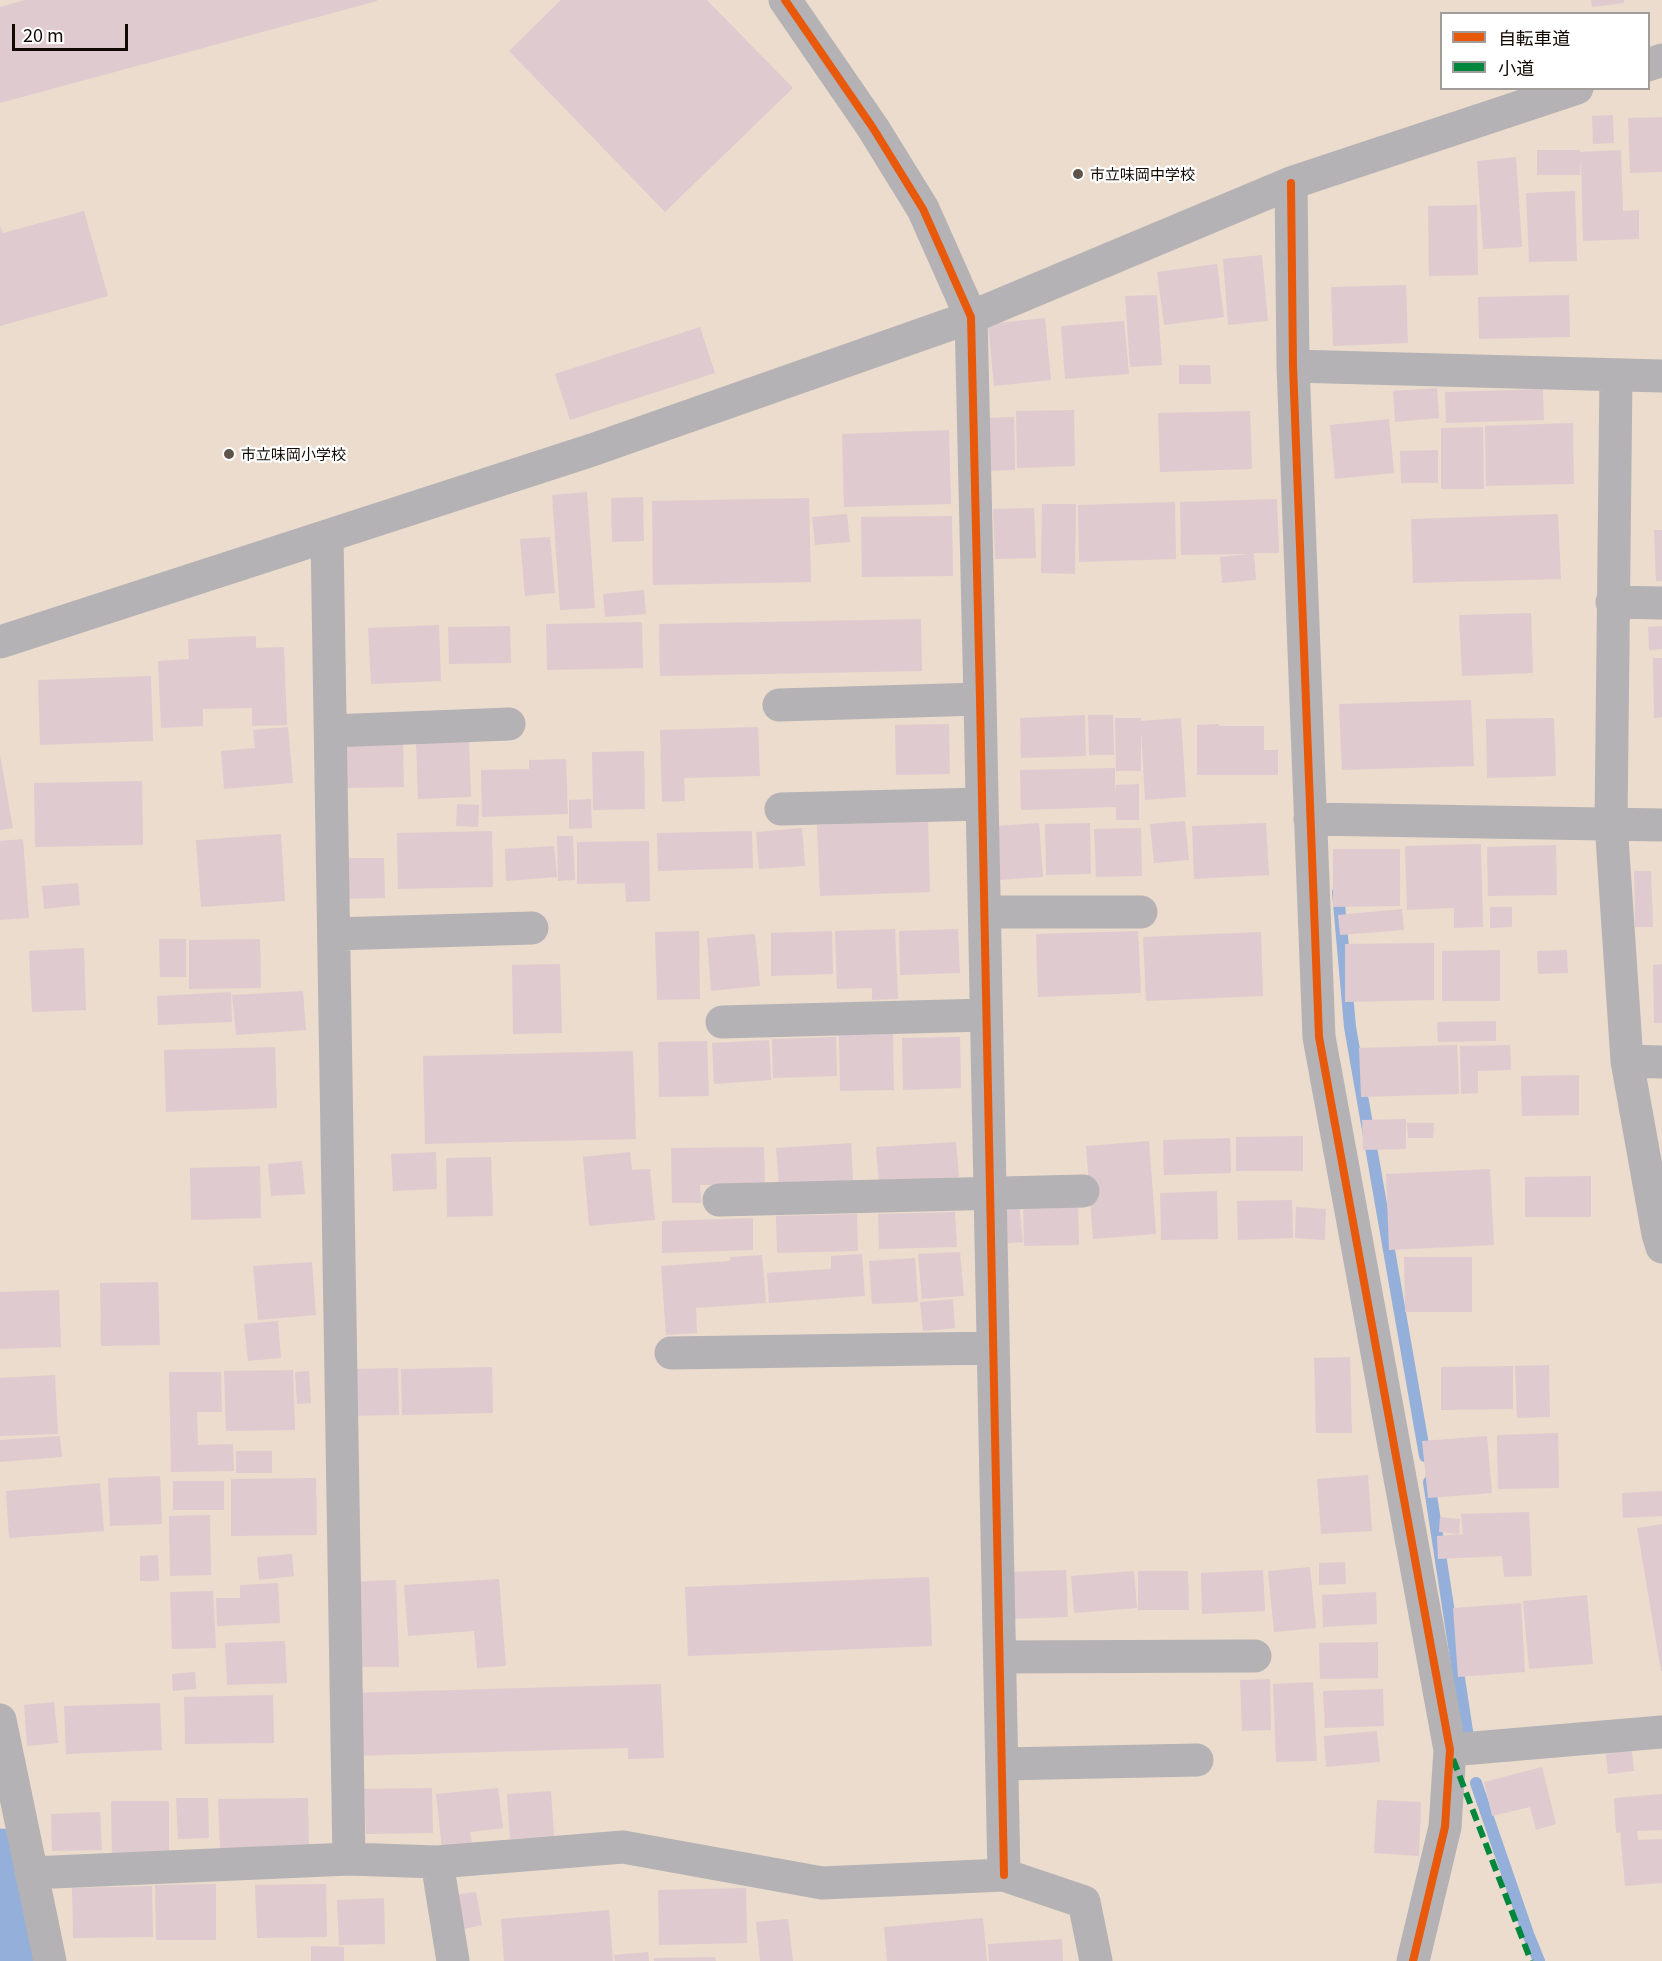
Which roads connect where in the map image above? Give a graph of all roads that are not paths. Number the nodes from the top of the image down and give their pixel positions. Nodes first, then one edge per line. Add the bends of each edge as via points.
1 (785, 0) edge
2 (1571, 90) edge
3 (1291, 183) junction
4 (971, 317) junction
5 (1293, 366) junction
6 (1616, 375) junction
7 (1662, 376) edge
8 (327, 536) junction
9 (1612, 602) junction
10 (1662, 603) edge
11 (0, 642) edge
12 (980, 699) junction
13 (779, 705) dead end
14 (509, 724) dead end
15 (331, 731) junction
16 (982, 804) junction
17 (781, 809) dead end
18 (1310, 819) junction
19 (1611, 823) junction
20 (1662, 825) edge
21 (985, 912) junction
22 (1142, 912) dead end
23 (532, 928) dead end
24 (334, 934) junction
25 (986, 1016) junction
26 (722, 1022) dead end
27 (1627, 1061) junction
28 (1662, 1062) edge
29 (1083, 1191) dead end
30 (990, 1193) junction
31 (719, 1200) dead end
32 (1662, 1247) edge
33 (993, 1348) junction
34 (671, 1353) dead end
35 (1255, 1656) dead end
36 (1000, 1657) junction
37 (0, 1720) edge
38 (1662, 1732) edge
39 (1450, 1750) junction
40 (1197, 1760) dead end
41 (1002, 1764) junction
42 (349, 1859) junction
43 (437, 1862) junction
44 (31, 1873) junction
45 (1004, 1875) junction
46 (50, 1961) edge
47 (453, 1961) edge
48 (1096, 1961) edge
49 (1413, 1961) edge

1 - 4 street via 923,209
2 - 3 street
3 - 4 street
3 - 5 street
4 - 8 street via 592,450
4 - 12 street
5 - 6 street
5 - 18 street
6 - 7 street
6 - 9 street
8 - 11 street
8 - 15 street
9 - 10 street
9 - 19 street
12 - 13 street
12 - 16 street
14 - 15 street
15 - 24 street
16 - 17 street
16 - 21 street
18 - 19 street
18 - 39 street via 1319,1037
19 - 20 street
19 - 27 street
21 - 22 street
21 - 25 street
23 - 24 street
24 - 42 street
25 - 26 street
25 - 30 street
27 - 28 street
27 - 32 street
29 - 30 street
30 - 31 street
30 - 33 street
33 - 34 street
33 - 36 street
35 - 36 street
36 - 41 street
37 - 44 street
38 - 39 street
39 - 49 street via 1445,1827
40 - 41 street
41 - 45 street
42 - 43 street
42 - 44 street
43 - 45 street via 623,1848 822,1883
43 - 47 street
44 - 46 street
45 - 48 street via 1084,1902

